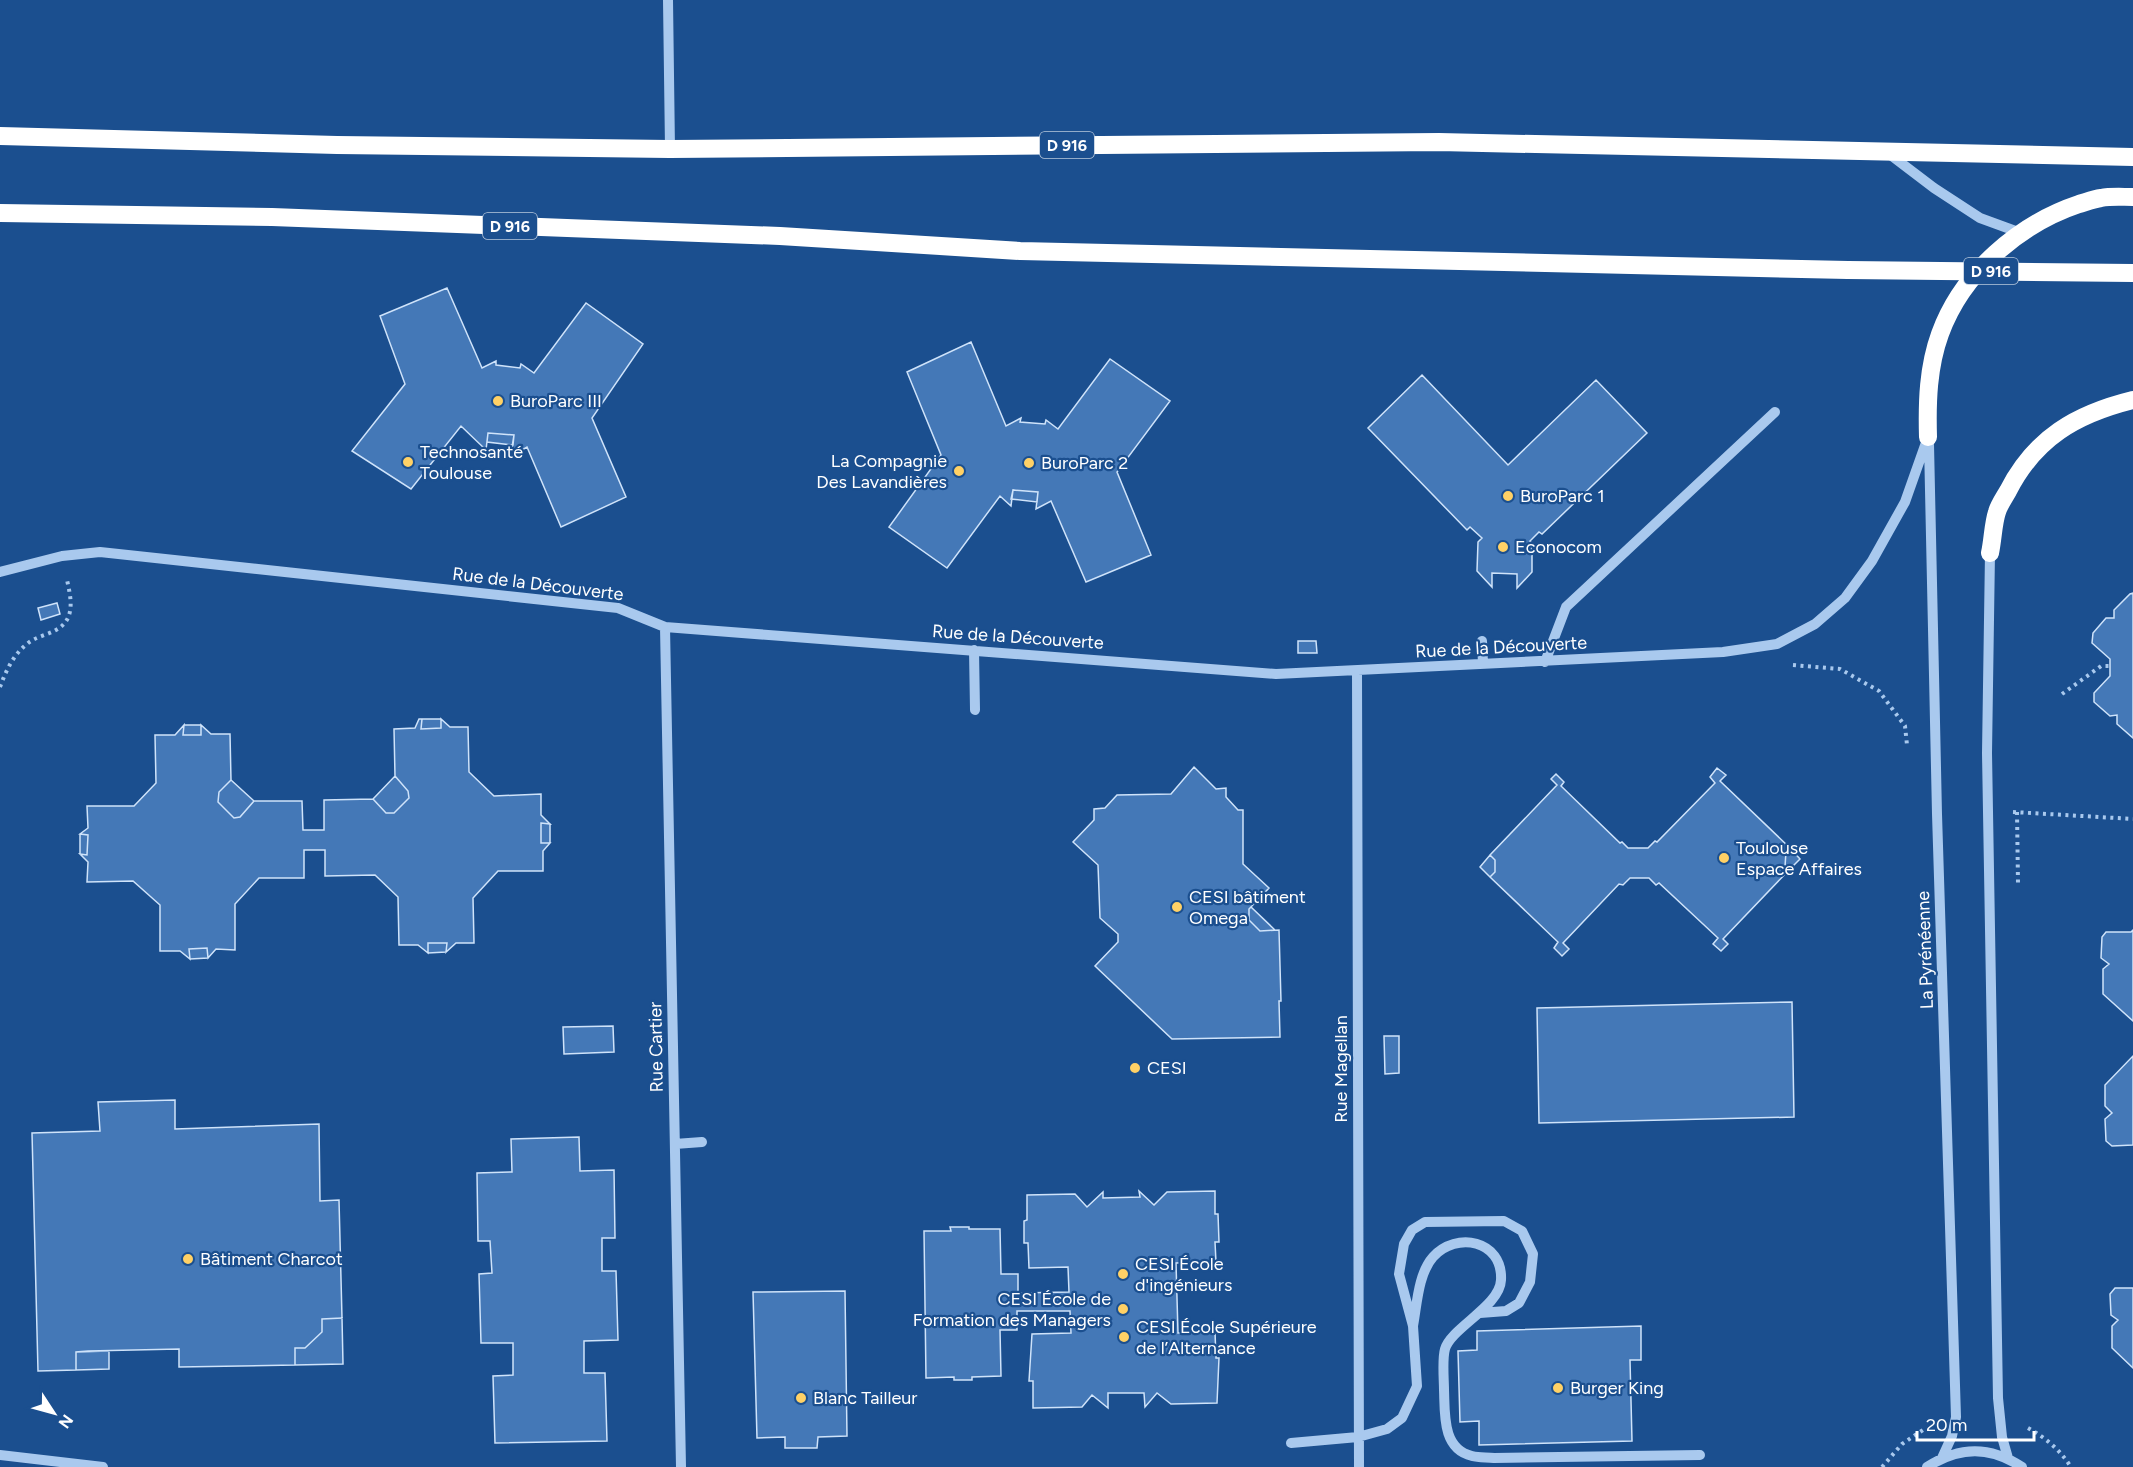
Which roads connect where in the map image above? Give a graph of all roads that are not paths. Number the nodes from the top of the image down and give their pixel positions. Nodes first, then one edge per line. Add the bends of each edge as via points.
1 (668, 0) edge
2 (0, 136) edge
3 (670, 149) junction
4 (1885, 151) junction
5 (2133, 157) edge
6 (2133, 197) edge
7 (0, 213) edge
8 (2020, 233) junction
9 (2133, 273) edge
10 (2133, 400) edge
11 (1775, 412) dead end
12 (1929, 437) junction
13 (1990, 553) joint
14 (0, 572) edge
15 (665, 627) junction
16 (1482, 641) dead end
17 (974, 650) junction
18 (1545, 662) junction
19 (1483, 664) junction
20 (1357, 671) junction
21 (975, 710) dead end
22 (702, 1142) dead end
23 (675, 1144) junction
24 (1480, 1313) junction
25 (1413, 1326) junction
26 (1358, 1437) junction
27 (1291, 1443) dead end
28 (0, 1455) edge
29 (1700, 1455) dead end
30 (1942, 1458) junction
31 (2008, 1458) junction
32 (103, 1467) edge
33 (681, 1467) edge
34 (1359, 1467) edge
35 (1927, 1467) edge
36 (2022, 1467) edge

1 - 3 street
2 - 3 highway, D 916
3 - 4 highway, D 916 via 1439,142
4 - 5 highway, D 916
4 - 8 street via 1980,219
6 - 8 highway via 2099,198 2058,211
7 - 9 highway, D 916, bridge via 733,234 1020,251
8 - 12 highway via 1982,266 1958,296 1940,332 1927,399
10 - 13 highway via 2107,406 2071,423 2042,443 2019,469 1997,511
11 - 18 street via 1566,607
12 - 18 street, Rue de la Découverte via 1905,502 1872,561 1845,598 1815,624 1777,644 1723,652
12 - 30 street, La Pyrénéenne via 1956,1417
13 - 31 street via 1987,753 1998,1398
14 - 15 street, Rue de la Découverte via 62,556 99,552 618,608
15 - 17 street, Rue de la Découverte
15 - 23 street, Rue Cartier
16 - 19 street
17 - 20 street, Rue de la Découverte via 1276,674
17 - 21 street
18 - 19 street, Rue de la Découverte
19 - 20 street, Rue de la Découverte
20 - 26 street, Rue Magellan
22 - 23 street
23 - 33 street, Rue Cartier
24 - 25 street via 1501,1281 1497,1258 1485,1246 1461,1243 1448,1246 1433,1257 1423,1275
24 - 25 street via 1506,1311 1519,1303 1530,1282 1533,1254 1522,1231 1504,1221 1425,1222 1412,1230 1404,1244 1399,1274
24 - 29 street via 1444,1349 1446,1429 1454,1445 1470,1456
25 - 26 street via 1417,1386 1402,1418 1387,1429
26 - 27 street
26 - 34 street, Rue Magellan
28 - 32 street
30 - 31 street via 1964,1451 1987,1451
30 - 35 street
31 - 36 street

